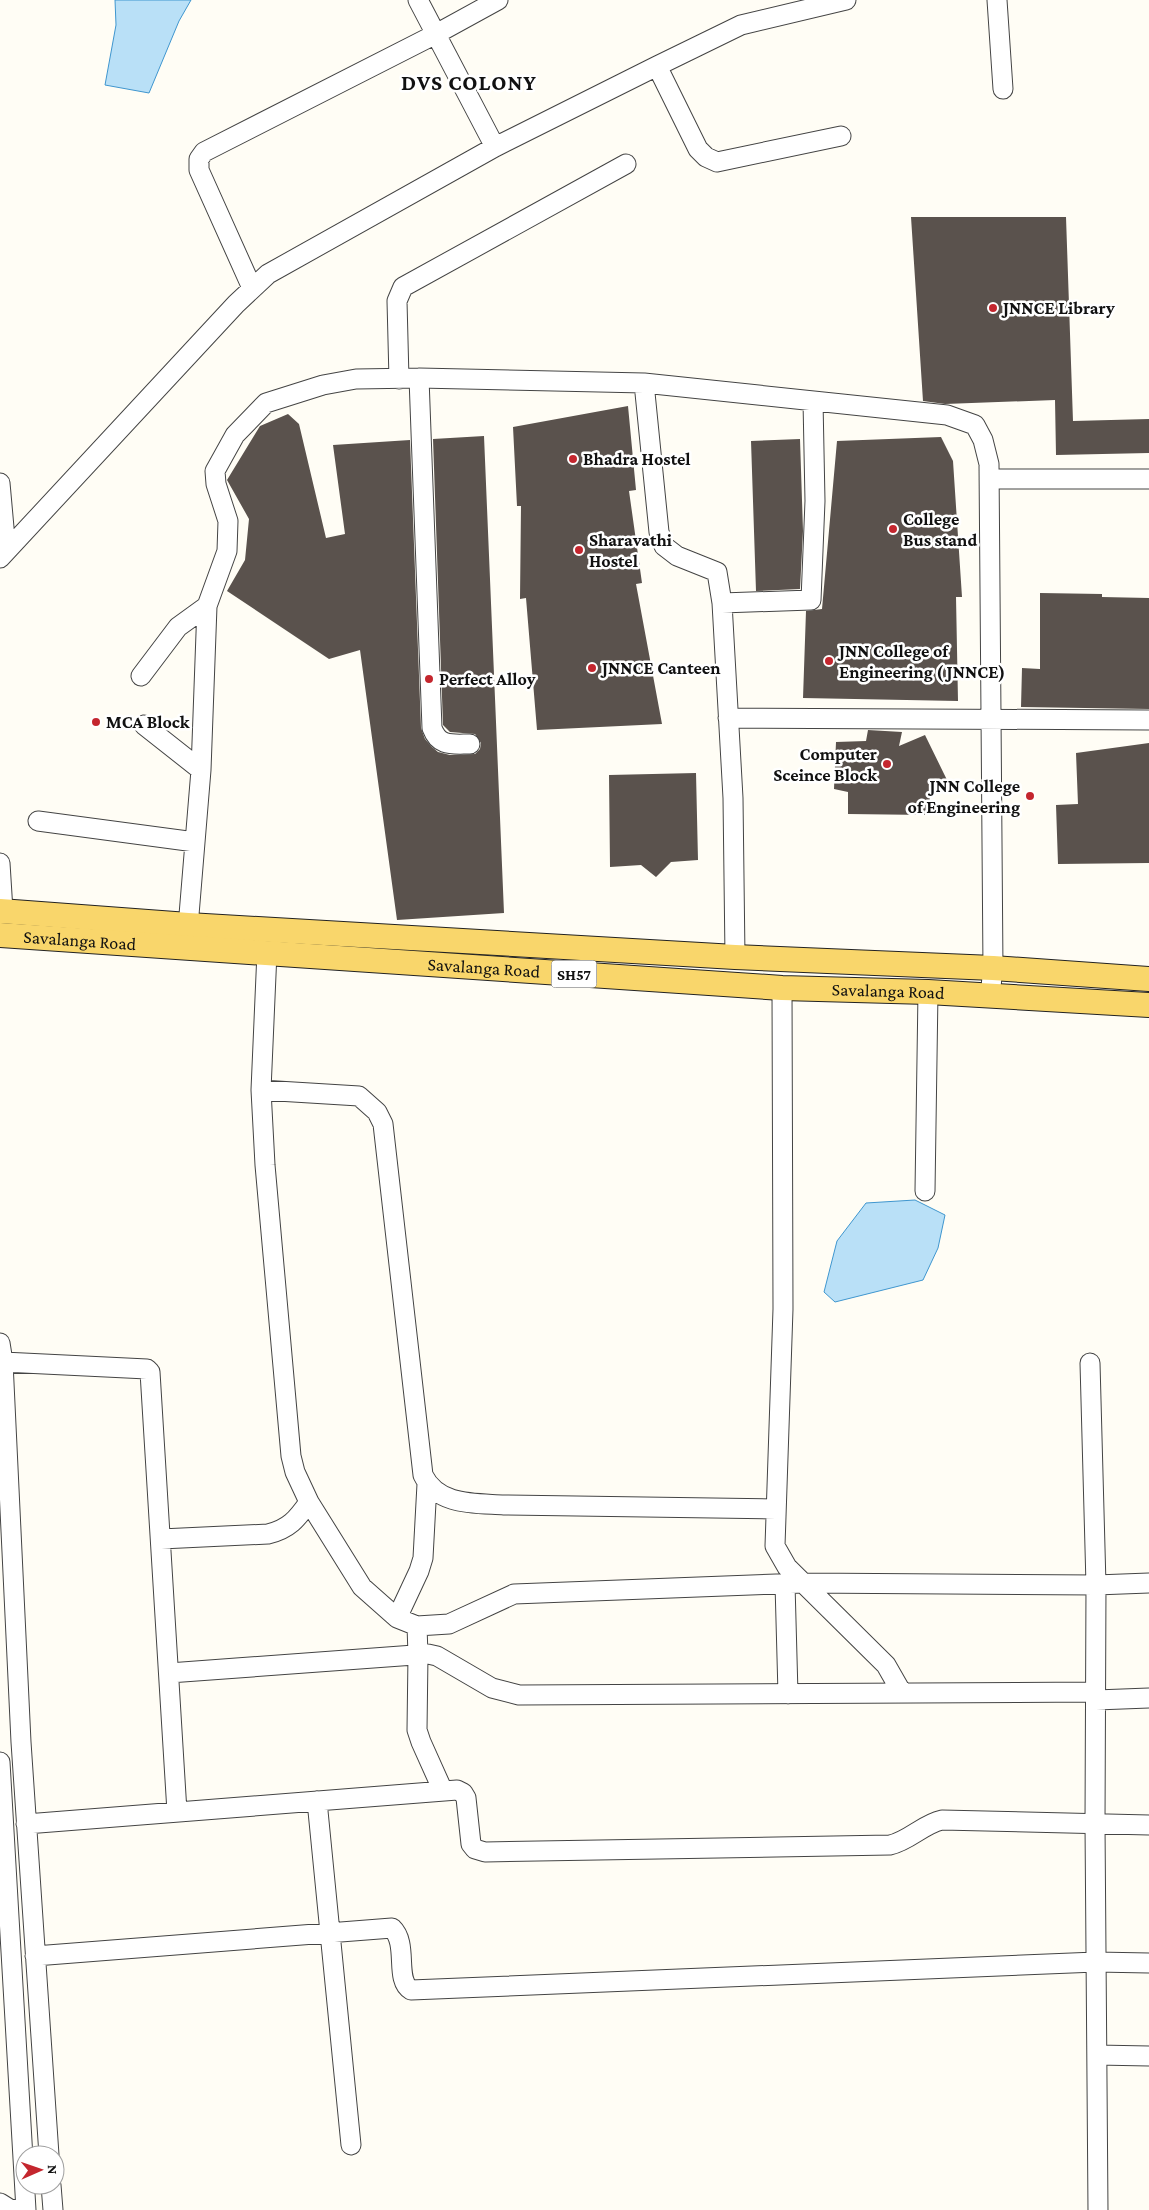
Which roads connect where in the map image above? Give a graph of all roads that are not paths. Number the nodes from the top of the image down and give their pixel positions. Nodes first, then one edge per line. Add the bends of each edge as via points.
1 (418, 0) edge
2 (498, 0) edge
3 (846, 0) edge
4 (997, 0) edge
5 (436, 34) junction
6 (657, 66) junction
7 (1003, 89) dead end
8 (840, 136) dead end
9 (495, 147) junction
10 (626, 164) dead end
11 (252, 288) junction
12 (399, 378) junction
13 (419, 378) junction
14 (644, 383) junction
15 (813, 401) junction
16 (989, 479) junction
17 (1149, 479) edge
18 (0, 483) edge
19 (3, 554) edge
20 (722, 603) junction
21 (206, 606) junction
22 (141, 676) dead end
23 (728, 718) junction
24 (989, 719) junction
25 (1149, 720) edge
26 (144, 724) dead end
27 (470, 744) dead end
28 (201, 770) junction
29 (38, 821) dead end
30 (195, 842) junction
31 (0, 863) edge
32 (2, 911) edge
33 (0, 935) edge
34 (187, 937) junction
35 (267, 952) junction
36 (735, 957) junction
37 (993, 968) junction
38 (1149, 979) edge
39 (782, 988) junction
40 (928, 992) junction
41 (990, 996) junction
42 (1149, 1005) edge
43 (261, 1090) junction
44 (925, 1191) dead end
45 (0, 1343) edge
46 (3, 1362) junction
47 (1090, 1363) dead end
48 (427, 1484) junction
49 (309, 1502) junction
50 (776, 1509) junction
51 (161, 1539) junction
52 (1149, 1583) edge
53 (795, 1584) junction
54 (1096, 1585) junction
55 (396, 1618) junction
56 (416, 1626) junction
57 (418, 1654) junction
58 (169, 1673) junction
59 (902, 1693) junction
60 (788, 1694) junction
61 (1096, 1696) junction
62 (1149, 1698) edge
63 (0, 1762) edge
64 (443, 1791) junction
65 (317, 1801) junction
66 (177, 1812) junction
67 (26, 1824) junction
68 (1095, 1824) junction
69 (1149, 1825) edge
70 (2, 1829) edge
71 (330, 1933) junction
72 (35, 1956) junction
73 (1096, 1962) junction
74 (1149, 1963) edge
75 (7, 2007) edge
76 (1097, 2055) junction
77 (1149, 2056) edge
78 (48, 2145) edge
79 (351, 2145) dead end
80 (52, 2195) edge
81 (0, 2203) edge
82 (18, 2210) edge
83 (26, 2210) edge
84 (53, 2210) edge
85 (1098, 2210) edge

1 - 5 street
2 - 5 street
3 - 6 street via 741,25
4 - 7 street
5 - 9 street
5 - 11 street via 204,152 199,159 199,170
6 - 8 street via 698,149 717,162
6 - 9 street
9 - 11 street via 268,274
10 - 12 street via 403,287 397,301
11 - 19 street
12 - 13 street
12 - 21 street via 356,379 322,385 266,403 235,435 215,471 228,521 227,551
13 - 14 street
13 - 27 street via 432,728 435,737 443,744
14 - 15 street
14 - 20 street via 659,532 664,546 677,556 716,572
15 - 16 street via 947,415 975,426 983,440
15 - 20 street via 815,501 811,600
16 - 17 street
16 - 24 street
18 - 19 street
20 - 23 street
21 - 22 street via 178,627
21 - 28 street
23 - 24 street
23 - 36 street via 733,798
24 - 25 street
24 - 37 street
26 - 28 street
28 - 30 street
29 - 30 street
30 - 34 street
31 - 32 street
32 - 34 main road, Savalanga Road / SH57
33 - 34 main road, Savalanga Road / SH57
34 - 35 main road, Savalanga Road / SH57
34 - 36 main road, Savalanga Road / SH57
35 - 39 main road, Savalanga Road / SH57
35 - 43 street
36 - 37 main road, Savalanga Road / SH57
37 - 38 main road, Savalanga Road / SH57
37 - 41 street
39 - 40 main road, Savalanga Road / SH57
39 - 50 street via 782,1309
40 - 41 main road, Savalanga Road / SH57
40 - 44 street
41 - 42 main road, Savalanga Road / SH57
43 - 48 street via 359,1096 377,1112 382,1124 422,1475
43 - 49 street via 291,1456
45 - 46 street
46 - 51 street via 147,1369 150,1372
46 - 67 street
47 - 54 street
48 - 50 street via 447,1499 504,1506
48 - 55 street via 419,1571
49 - 51 street via 293,1524 268,1534
49 - 55 street via 362,1587
50 - 53 street via 775,1546
51 - 58 street
52 - 54 street
53 - 54 street
53 - 56 street via 514,1594 449,1624
53 - 59 street via 886,1665
53 - 60 street
54 - 61 street
55 - 56 street
56 - 57 street
57 - 58 street
57 - 60 street via 437,1656 492,1688 518,1695
57 - 64 street via 417,1730
58 - 66 street
59 - 60 street
59 - 61 street
61 - 62 street
61 - 68 street
63 - 70 street
64 - 65 street
64 - 68 street via 463,1793 471,1844 485,1852 890,1845 942,1820
65 - 66 street
65 - 71 street
66 - 67 street
67 - 72 street
68 - 69 street
68 - 73 street
70 - 75 street
71 - 72 street
71 - 73 street via 392,1928 400,1939 404,1981 410,1990
71 - 79 street
72 - 78 street
73 - 74 street
73 - 76 street
75 - 83 street
76 - 77 street
76 - 85 street
80 - 84 street
81 - 82 street

